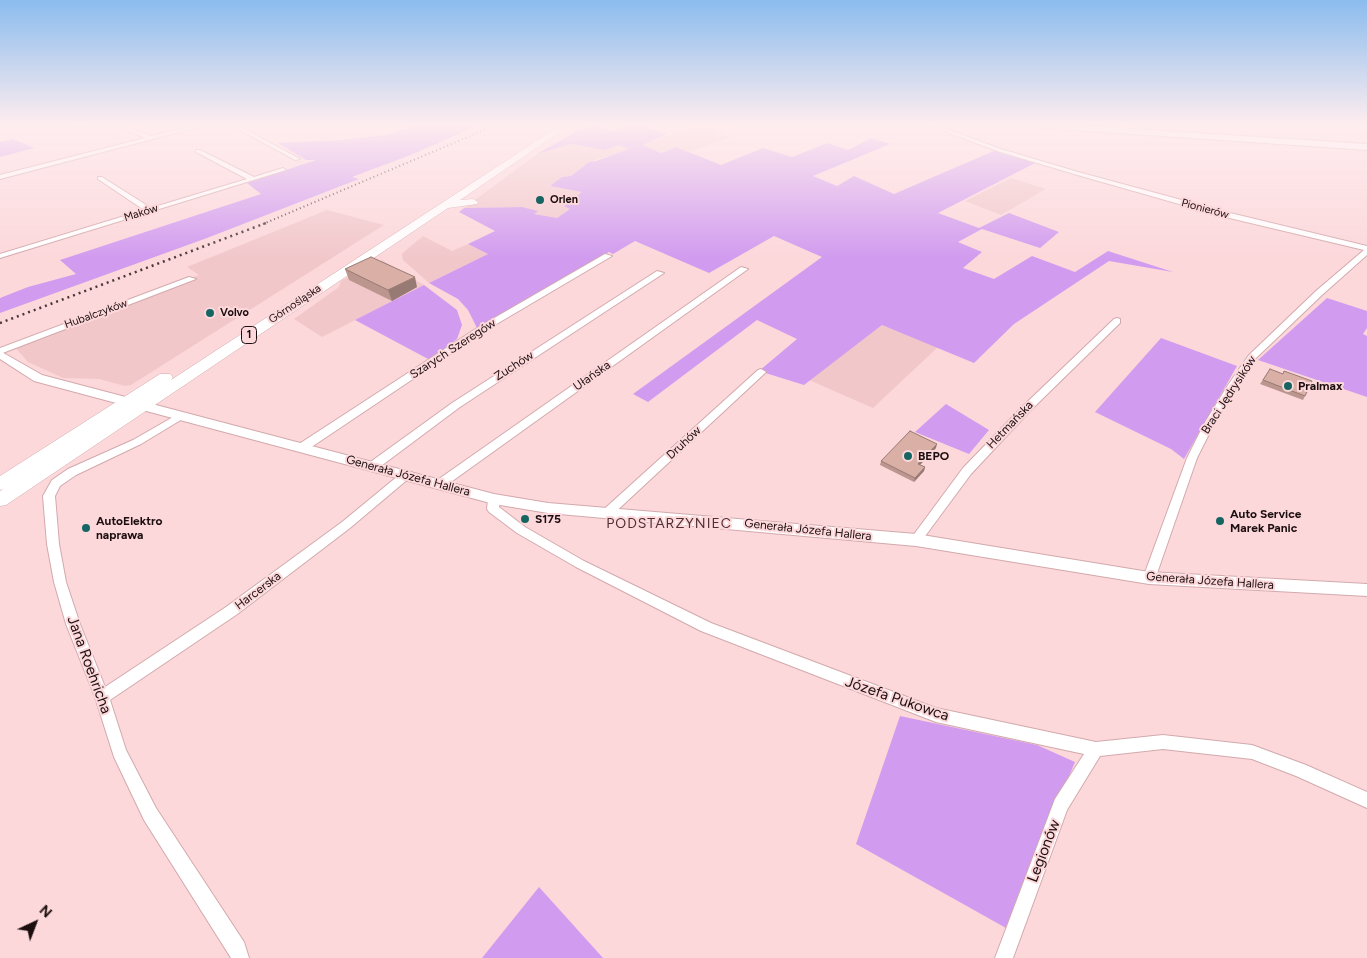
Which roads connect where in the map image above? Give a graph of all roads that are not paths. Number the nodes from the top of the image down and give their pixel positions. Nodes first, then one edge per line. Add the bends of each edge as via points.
1 (25, 170) edge
2 (235, 170) edge
3 (283, 170) dead end
4 (484, 170) edge
5 (498, 170) edge
6 (1065, 170) edge
7 (0, 176) edge
8 (100, 178) dead end
9 (253, 179) junction
10 (473, 202) dead end
11 (443, 206) junction
12 (149, 210) junction
13 (1367, 249) edge
14 (0, 256) edge
15 (608, 256) dead end
16 (744, 269) dead end
17 (660, 273) dead end
18 (192, 279) dead end
19 (1117, 321) dead end
20 (0, 352) edge
21 (761, 372) dead end
22 (126, 402) junction
23 (143, 406) junction
24 (180, 416) junction
25 (303, 447) junction
26 (373, 466) junction
27 (408, 474) junction
28 (0, 484) edge
29 (440, 484) junction
30 (494, 499) junction
31 (0, 500) edge
32 (606, 514) junction
33 (916, 540) junction
34 (1149, 578) junction
35 (1367, 590) edge
36 (102, 697) junction
37 (1096, 749) junction
38 (1367, 800) edge
39 (240, 958) edge
40 (1004, 958) edge

1 - 7 street
2 - 9 street
3 - 9 street, Maków
4 - 22 main road, Górnośląska / 1
5 - 11 main road, Górnośląska / 1
6 - 13 street, Pionierów
8 - 12 street
9 - 12 street, Maków
10 - 11 main road
11 - 23 main road, Górnośląska / 1
12 - 14 street, Maków
13 - 34 street, Braci Jędrysików via 1252,357 1233,385 1192,458
15 - 25 street, Szarych Szeregów via 480,330
16 - 29 street, Ułańska
17 - 26 street, Zuchów via 456,405
18 - 20 street, Hubalczyków
19 - 33 street, Hetmańska via 967,471
20 - 22 street, Generała Józefa Hallera via 38,378
21 - 32 street, Druhów
22 - 23 street, Generała Józefa Hallera
22 - 28 main road, Górnośląska / 1
23 - 24 street, Generała Józefa Hallera
23 - 31 main road, Górnośląska / 1
24 - 25 street, Generała Józefa Hallera
24 - 36 street, Jana Roehricha via 137,442 72,472 56,483 50,496 53,544 60,582
25 - 26 street, Generała Józefa Hallera
26 - 27 street, Generała Józefa Hallera
27 - 29 street, Generała Józefa Hallera
27 - 36 street, Harcerska via 346,526 231,611
29 - 30 street, Generała Józefa Hallera
30 - 32 street, Generała Józefa Hallera
30 - 37 street, Józefa Pukowca via 493,509 521,530 580,564 706,627 936,715
32 - 33 street, Generała Józefa Hallera
33 - 34 street, Generała Józefa Hallera
34 - 35 street, Generała Józefa Hallera
36 - 39 street, Jana Roehricha via 119,752 150,814
37 - 38 street, Józefa Pukowca via 1163,742 1252,752
37 - 40 street, Legionów via 1061,806

